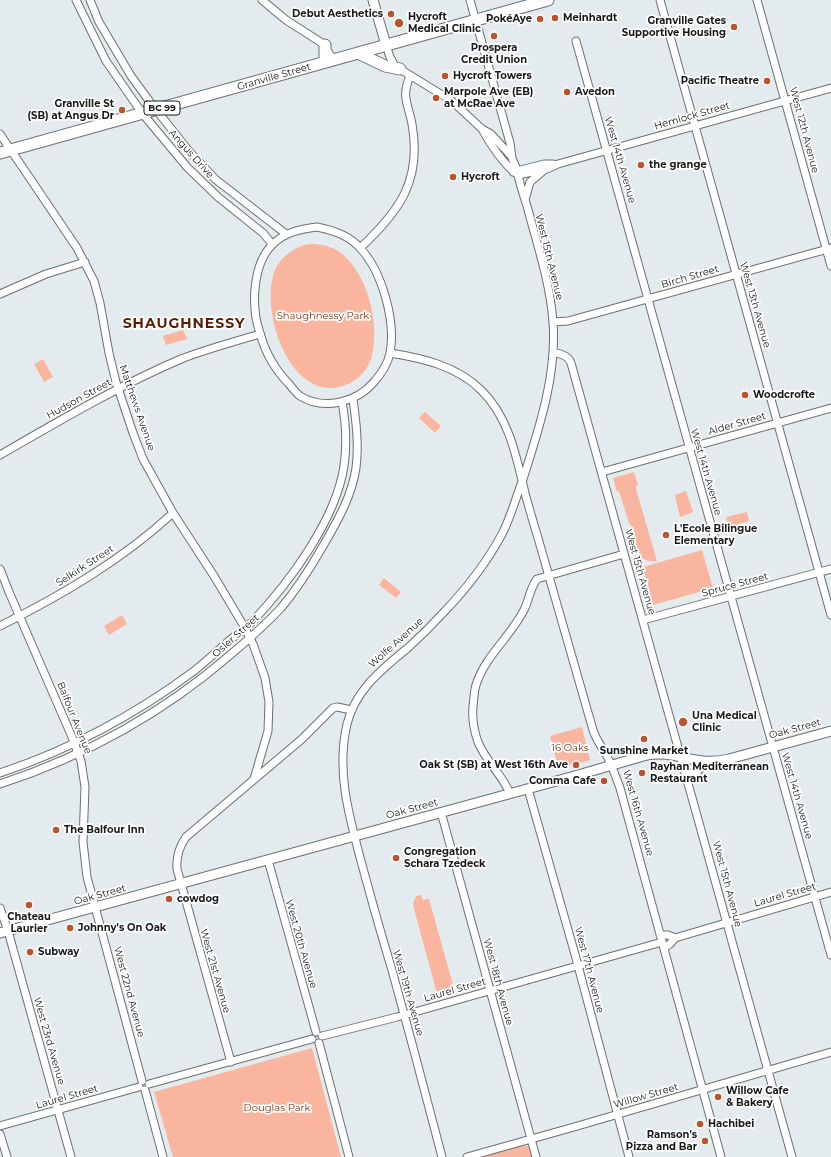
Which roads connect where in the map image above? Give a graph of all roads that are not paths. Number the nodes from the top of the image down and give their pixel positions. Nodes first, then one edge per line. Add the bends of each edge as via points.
1 (76, 0) edge
2 (90, 0) edge
3 (262, 0) edge
4 (372, 0) edge
5 (470, 0) edge
6 (548, 0) edge
7 (660, 0) edge
8 (757, 0) edge
9 (476, 20) junction
10 (576, 41) dead end
11 (325, 45) joint
12 (386, 45) junction
13 (358, 53) junction
14 (329, 61) junction
15 (400, 70) junction
16 (410, 76) junction
17 (831, 88) edge
18 (786, 100) junction
19 (155, 110) junction
20 (142, 114) junction
21 (695, 126) junction
22 (482, 128) junction
23 (0, 134) edge
24 (607, 150) junction
25 (5, 152) edge
26 (512, 158) junction
27 (558, 164) junction
28 (547, 168) junction
29 (516, 172) junction
30 (525, 200) junction
31 (286, 234) junction
32 (272, 244) junction
33 (360, 248) junction
34 (829, 248) edge
35 (85, 262) junction
36 (831, 266) edge
37 (736, 274) junction
38 (0, 294) edge
39 (648, 299) junction
40 (553, 322) junction
41 (260, 334) junction
42 (553, 352) junction
43 (390, 353) junction
44 (118, 388) junction
45 (353, 399) junction
46 (342, 402) junction
47 (831, 408) edge
48 (778, 423) junction
49 (689, 448) junction
50 (0, 455) edge
51 (602, 472) junction
52 (522, 480) junction
53 (173, 513) junction
54 (624, 554) junction
55 (0, 569) edge
56 (831, 569) edge
57 (819, 572) junction
58 (549, 575) junction
59 (731, 597) junction
60 (831, 615) edge
61 (19, 616) junction
62 (643, 620) junction
63 (0, 626) edge
64 (244, 628) junction
65 (250, 639) junction
66 (352, 710) junction
67 (831, 731) edge
68 (74, 742) junction
69 (773, 746) junction
70 (78, 754) junction
71 (681, 756) junction
72 (704, 762) junction
73 (611, 765) junction
74 (0, 773) edge
75 (687, 776) junction
76 (254, 779) junction
77 (0, 784) edge
78 (528, 789) junction
79 (510, 794) junction
80 (441, 812) junction
81 (354, 836) junction
82 (268, 860) junction
83 (181, 884) junction
84 (831, 892) edge
85 (815, 897) junction
86 (95, 907) junction
87 (0, 908) edge
88 (727, 923) junction
89 (4, 932) edge
90 (675, 938) junction
91 (662, 942) junction
92 (831, 955) edge
93 (578, 965) junction
94 (490, 990) junction
95 (404, 1015) junction
96 (317, 1038) junction
97 (831, 1052) edge
98 (231, 1062) junction
99 (768, 1071) junction
100 (144, 1086) junction
101 (703, 1090) junction
102 (58, 1110) junction
103 (618, 1114) junction
104 (0, 1126) edge
105 (0, 1134) edge
106 (531, 1139) junction
107 (7, 1157) edge
108 (71, 1157) edge
109 (163, 1157) edge
110 (349, 1157) edge
111 (442, 1157) edge
112 (467, 1157) edge
113 (536, 1157) edge
114 (629, 1157) edge
115 (721, 1157) edge
116 (792, 1157) edge

1 - 20 street, Angus Drive via 106,61
2 - 19 street, Angus Drive via 118,56
3 - 11 street via 286,20
4 - 12 main road
5 - 9 street, West 15th Avenue
6 - 9 highway, Granville Street / BC 99
7 - 21 street, West 13th Avenue
8 - 18 street, West 12th Avenue
9 - 12 highway, Granville Street / BC 99
9 - 26 street, West 15th Avenue
10 - 24 street, West 14th Avenue
11 - 14 highway
12 - 13 highway, Granville Street / BC 99
12 - 15 street via 391,59
13 - 14 highway, Granville Street / BC 99
13 - 15 highway via 384,66
14 - 19 highway, Granville Street / BC 99
15 - 16 street
16 - 22 street via 452,101
16 - 33 street via 405,97 414,150 408,188 389,219
17 - 18 street, Hemlock Street
18 - 21 street, Hemlock Street
18 - 34 street, West 12th Avenue
19 - 20 highway, Granville Street / BC 99
19 - 31 street, Angus Drive via 215,179
20 - 25 highway, Granville Street / BC 99
20 - 32 street, Angus Drive via 187,167 218,197 263,233
21 - 24 street, Hemlock Street
21 - 37 street, West 13th Avenue
22 - 26 street via 491,134
22 - 29 street
23 - 25 street, Matthews Avenue
24 - 27 street, Hemlock Street
24 - 39 street, West 14th Avenue
25 - 35 street, Matthews Avenue
26 - 29 street, West 15th Avenue
27 - 28 street, Hemlock Street
27 - 29 street, Hemlock Street via 544,164
28 - 29 street, Hemlock Street
28 - 30 street via 530,182
29 - 30 street, West 15th Avenue
30 - 40 street, West 15th Avenue via 544,270
31 - 32 street
31 - 33 street via 317,227 348,237
32 - 41 street via 258,272 255,296 256,319
33 - 43 street via 374,268 384,290 390,319
34 - 36 street, West 12th Avenue
34 - 37 street, Birch Street
35 - 38 street via 46,274
35 - 44 street, Matthews Avenue via 94,281
37 - 39 street, Birch Street
37 - 48 street, West 13th Avenue
39 - 40 street, Birch Street via 566,321
39 - 49 street, West 14th Avenue
40 - 42 street, West 15th Avenue
41 - 44 street, Hudson Street via 209,349
41 - 46 street via 272,361 300,396 312,402
42 - 51 street, West 15th Avenue via 564,355 572,363
42 - 52 street, Wolfe Avenue via 543,413
43 - 45 street via 376,381 366,392
43 - 52 street, West 16th Avenue via 451,369 470,380 482,391 502,419 516,455
44 - 50 street, Hudson Street
44 - 53 street, Matthews Avenue via 143,459
45 - 46 street
45 - 65 street, Osler Street via 357,437 356,468 347,499 336,524 295,590
46 - 64 street, Osler Street via 346,438 344,467 337,494 311,545 286,582
47 - 48 street, Alder Street
48 - 49 street, Alder Street
48 - 57 street, West 13th Avenue
49 - 51 street, Alder Street
49 - 59 street, West 14th Avenue
51 - 54 street, West 15th Avenue
52 - 58 street, West 16th Avenue
52 - 66 street, Wolfe Avenue via 501,536 475,574 432,625 372,678 362,690
53 - 61 street, Selkirk Street via 134,546 96,572
53 - 64 street, Matthews Avenue
54 - 58 street
54 - 62 street, West 15th Avenue
55 - 61 street, Balfour Avenue
56 - 57 street, Spruce Street
57 - 59 street, Spruce Street
57 - 60 street, West 13th Avenue
58 - 73 street, West 16th Avenue via 595,738
58 - 79 street via 535,581 524,610 482,670 476,685 472,711 474,729 488,762 507,784
59 - 62 street, Spruce Street
59 - 69 street, West 14th Avenue
61 - 63 street, Selkirk Street
61 - 68 street, Balfour Avenue
62 - 71 street, West 15th Avenue
64 - 65 street, Matthews Avenue
64 - 68 street, Osler Street via 195,671 151,701
65 - 70 street, Osler Street via 203,679 156,711
65 - 76 street, Matthews Avenue via 265,678 269,702 268,731
66 - 76 street via 332,708 302,739
66 - 81 street, Wolfe Avenue via 345,732 342,766 345,799
67 - 69 main road, Oak Street
68 - 70 street, Balfour Avenue
68 - 74 street, Osler Street
69 - 72 main road, Oak Street via 722,760
69 - 85 street, West 14th Avenue
70 - 77 street, Osler Street
70 - 86 street, Balfour Avenue via 85,787 85,865
71 - 72 main road, Oak Street
71 - 73 main road, Oak Street via 654,753
71 - 75 street, West 15th Avenue
72 - 75 main road via 696,772
73 - 78 main road, Oak Street
73 - 91 street, West 16th Avenue via 620,788
75 - 88 street, West 15th Avenue
76 - 83 street via 181,844 177,863
78 - 79 main road, Oak Street
78 - 93 street, West 17th Avenue
79 - 80 main road, Oak Street
80 - 81 main road, Oak Street
80 - 94 street, West 18th Avenue
81 - 82 main road, Oak Street
81 - 95 street, West 19th Avenue
82 - 83 main road, Oak Street
82 - 96 street, West 20th Avenue
83 - 86 main road, Oak Street
83 - 98 street, West 21st Avenue
84 - 85 street, Laurel Street
85 - 88 street, Laurel Street
85 - 92 street, West 14th Avenue
86 - 89 main road, Oak Street
86 - 100 street, West 22nd Avenue
87 - 89 street, West 23rd Avenue
88 - 90 street, Laurel Street
88 - 99 street, West 15th Avenue
89 - 102 street, West 23rd Avenue
90 - 91 street, Laurel Street via 670,944
90 - 91 street, Laurel Street via 668,935
91 - 93 street, Laurel Street
91 - 101 street, West 16th Avenue
93 - 94 street, Laurel Street
93 - 103 street, West 17th Avenue
94 - 95 street, Laurel Street
94 - 106 street, West 18th Avenue
95 - 96 street, Laurel Street
95 - 111 street, West 19th Avenue
96 - 98 street, Laurel Street
96 - 110 street, West 20th Avenue
97 - 99 street, Willow Street
98 - 100 street, Laurel Street
99 - 101 street, Willow Street
99 - 116 street, West 15th Avenue
100 - 102 street, Laurel Street
100 - 109 street, West 22nd Avenue
101 - 103 street, Willow Street
101 - 115 street, West 16th Avenue
102 - 104 street, Laurel Street
102 - 108 street, West 23rd Avenue
103 - 106 street, Willow Street
103 - 114 street, West 17th Avenue
105 - 107 street
106 - 112 street, Willow Street
106 - 113 street, West 18th Avenue

